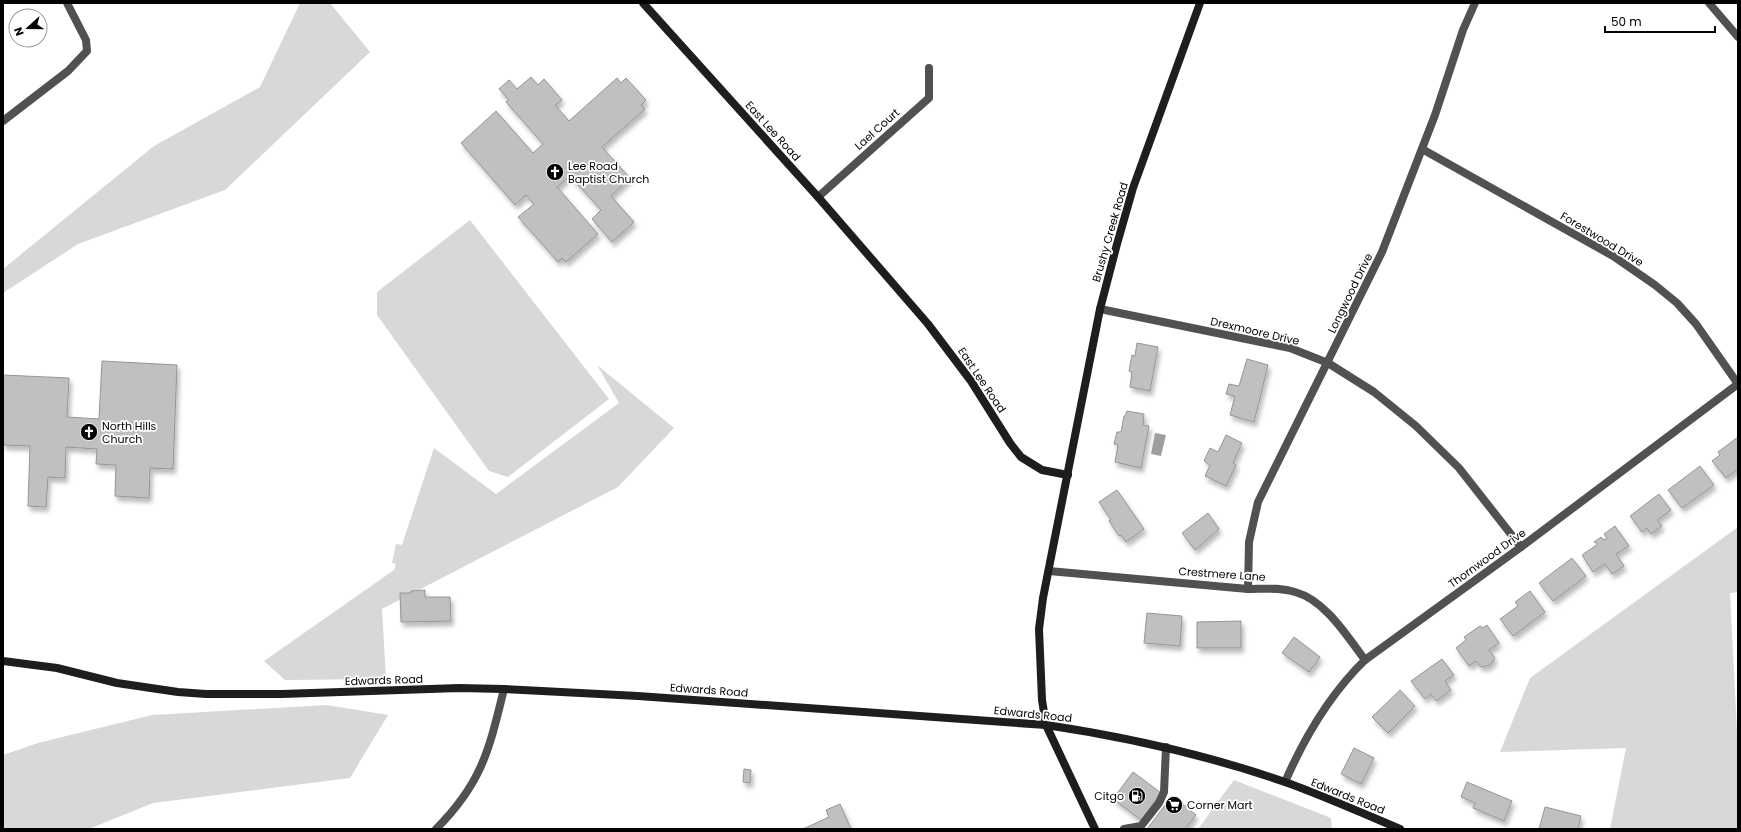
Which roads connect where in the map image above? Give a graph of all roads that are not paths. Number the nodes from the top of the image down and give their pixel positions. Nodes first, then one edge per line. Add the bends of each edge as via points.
1 (67, 3) edge
2 (643, 3) edge
3 (1200, 3) edge
4 (1475, 3) edge
5 (1709, 3) edge
6 (1738, 37) edge
7 (929, 68) dead end
8 (3, 121) edge
9 (1422, 149) junction
10 (818, 197) junction
11 (1100, 309) junction
12 (1328, 363) junction
13 (1738, 384) edge
14 (1068, 475) junction
15 (1521, 547) junction
16 (1049, 571) junction
17 (1248, 589) junction
18 (1365, 660) junction
19 (3, 661) edge
20 (504, 689) junction
21 (1046, 725) junction
22 (1166, 747) junction
23 (1285, 782) junction
24 (436, 829) edge
25 (1095, 829) edge
26 (1124, 829) edge
27 (1400, 829) edge

1 - 8 street via 86,40 87,51 68,71
2 - 10 street, East Lee Road
3 - 11 street, Brushy Creek Road via 1133,188
4 - 9 street, Longwood Drive via 1463,30
5 - 6 street
7 - 10 street, Lael Court via 928,98
9 - 12 street, Longwood Drive via 1382,252
9 - 13 street, Forestwood Drive via 1613,256 1655,285 1677,303 1696,324
10 - 14 street, East Lee Road via 948,349 1021,457 1042,470
11 - 12 street, Drexmoore Drive via 1290,348
11 - 14 street, Brushy Creek Road
12 - 15 street, Drexmoore Drive via 1374,392 1416,426 1459,468
12 - 17 street, Longwood Drive via 1258,502 1248,542
13 - 15 street, Thornwood Drive
14 - 16 street
15 - 18 street, Thornwood Drive
16 - 17 street, Crestmere Lane
16 - 21 street via 1039,629 1042,700
17 - 18 street, Crestmere Lane via 1294,591 1313,600 1323,608
18 - 23 street, Thornwood Drive via 1324,708 1300,748
19 - 20 street, Edwards Road via 57,668 147,689 199,694
20 - 21 street, Edwards Road
20 - 24 street via 480,771 462,800
21 - 22 street, Edwards Road
21 - 25 street
22 - 23 street, Edwards Road
22 - 26 street via 1164,792 1159,803 1141,826
23 - 27 street, Edwards Road

